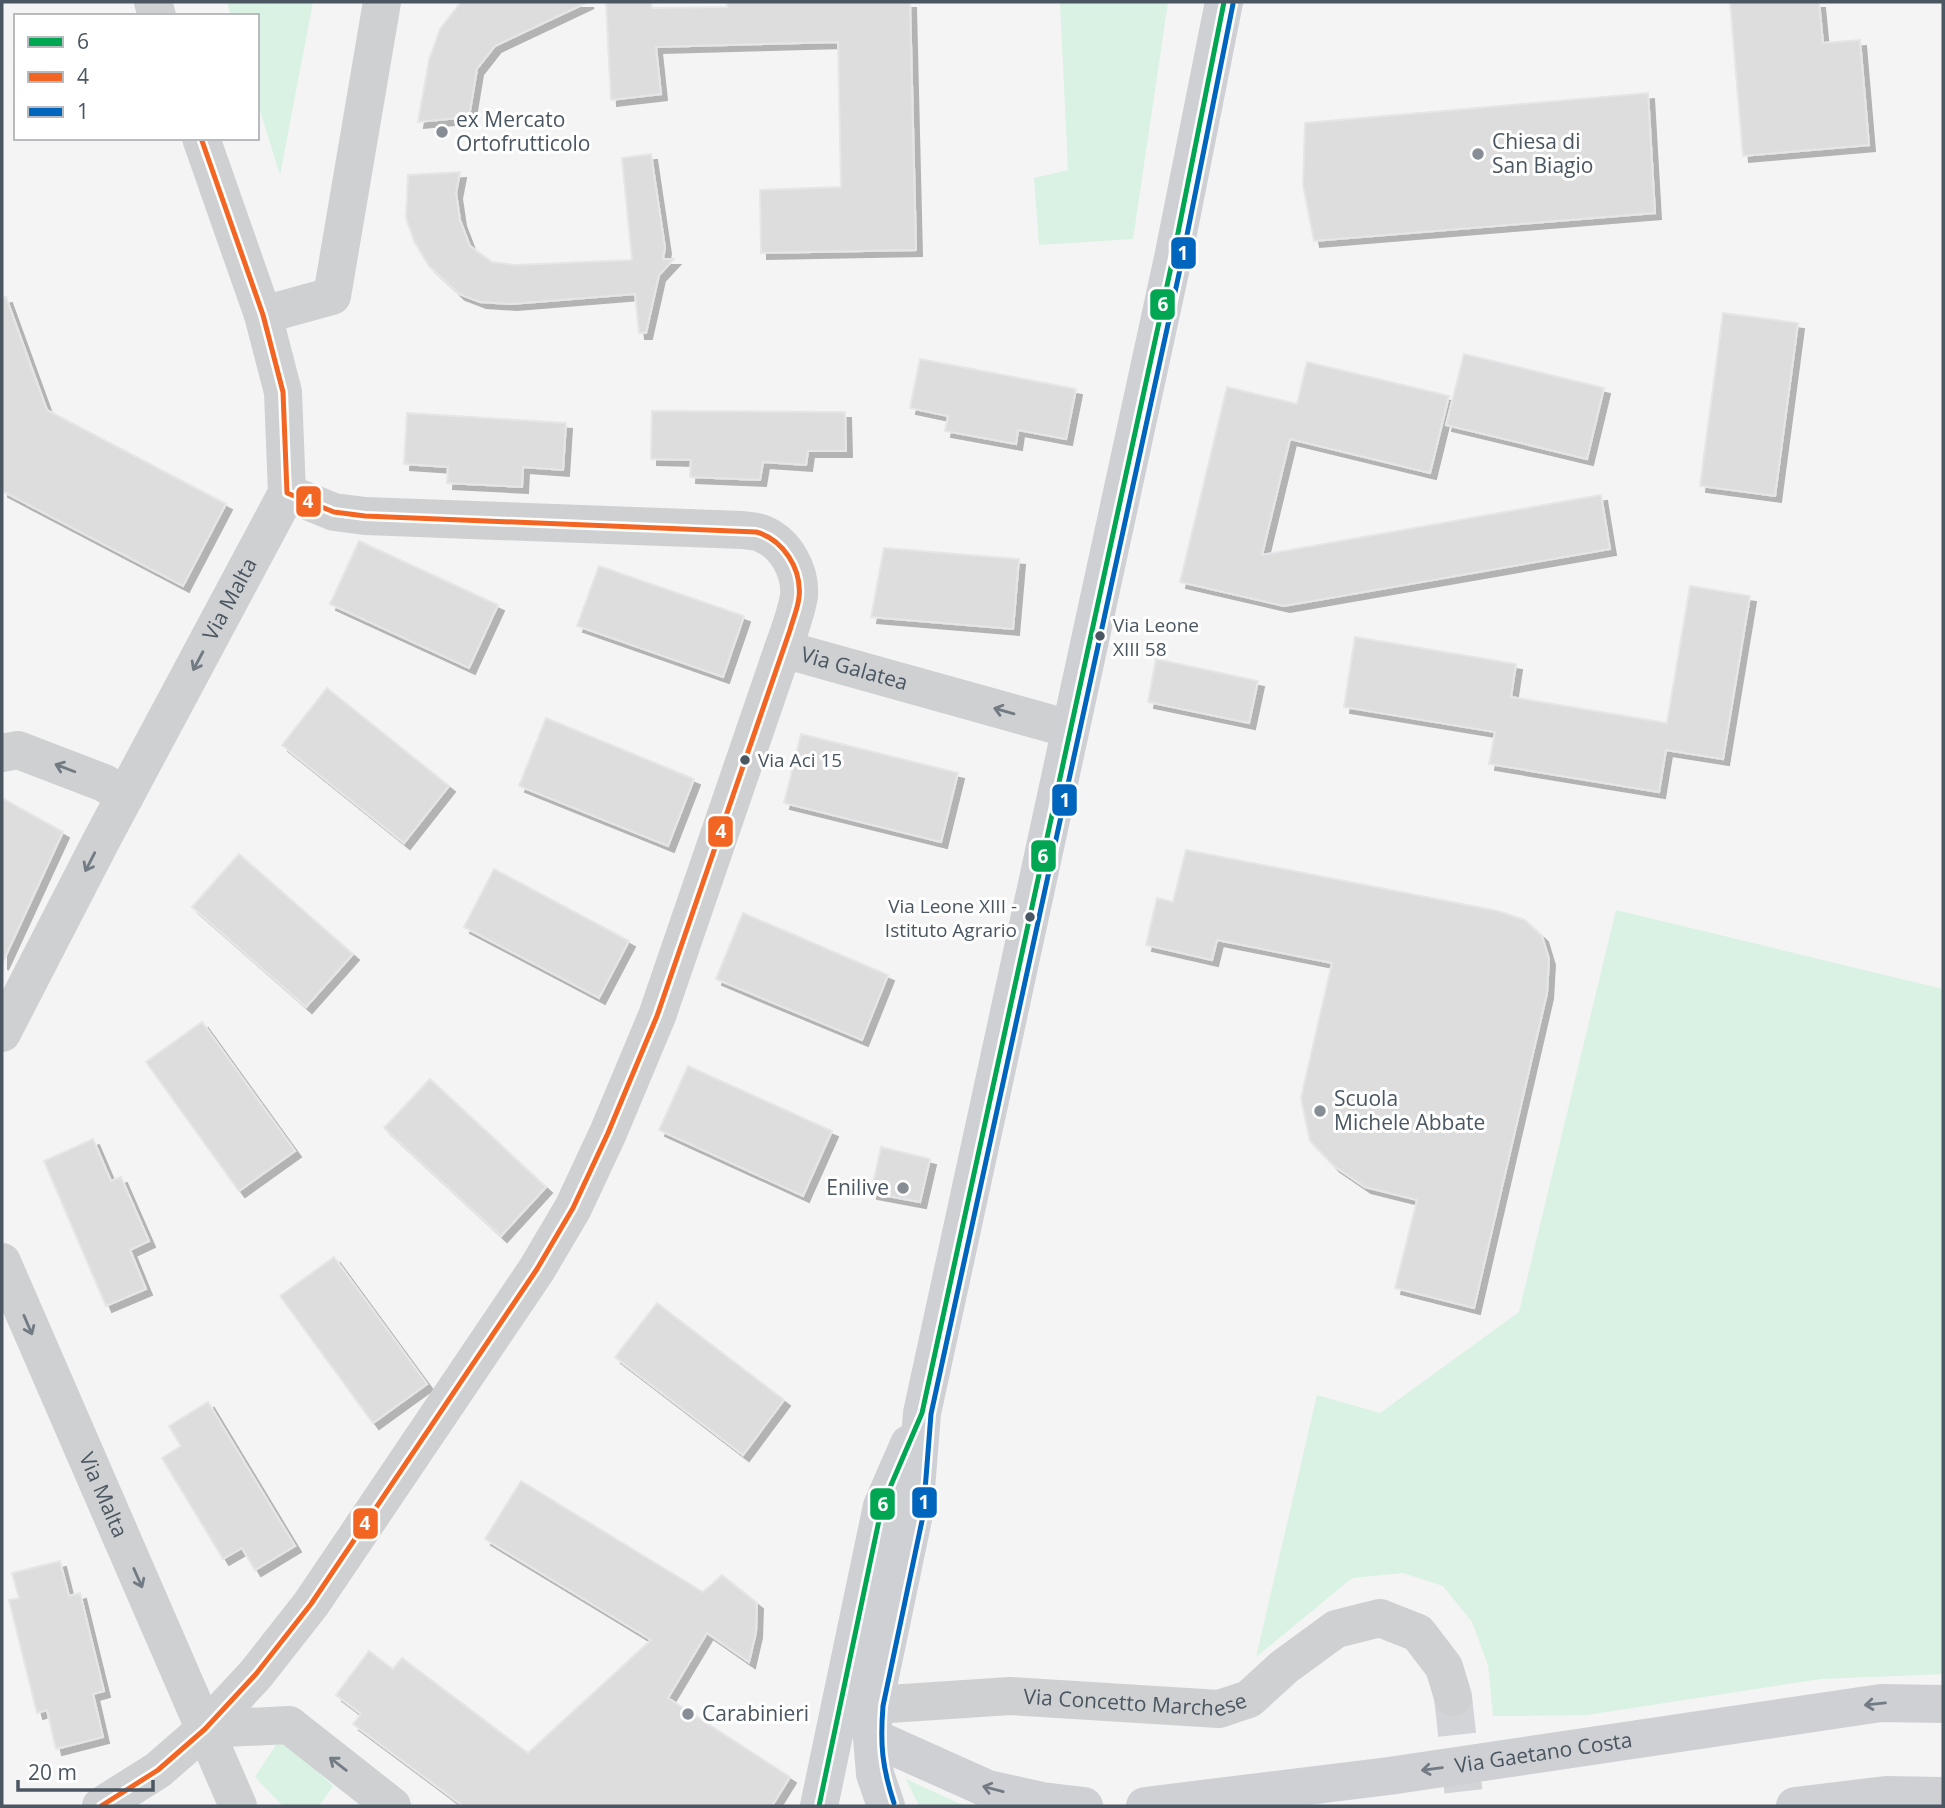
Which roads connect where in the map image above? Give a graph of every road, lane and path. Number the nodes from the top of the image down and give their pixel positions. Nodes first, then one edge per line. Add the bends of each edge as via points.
1 (382, 2) edge
2 (1224, 2) edge
3 (202, 140) edge
4 (263, 315) junction
5 (287, 493) junction
6 (783, 649) junction
7 (1070, 729) junction
8 (2, 753) edge
9 (125, 796) junction
10 (2, 1033) edge
11 (2, 1262) edge
12 (922, 1413) junction
13 (1453, 1697) tunnel mouth
14 (1943, 1704) edge
15 (873, 1721) junction
16 (205, 1729) junction
17 (1943, 1796) edge
18 (102, 1806) edge
19 (238, 1806) edge
20 (392, 1806) edge
21 (819, 1806) edge
22 (886, 1806) edge
23 (1084, 1806) edge
24 (1144, 1806) edge
25 (1795, 1806) edge

1 - 4 street via 332,296
2 - 7 main road
3 - 4 street
4 - 5 street via 283,392
5 - 6 street, Via Galatea via 334,512 365,516 762,533 790,557 797,575 799,594
5 -> 9 street, Via Malta
7 -> 6 street, Via Galatea
6 - 16 street via 657,1016 573,1208 537,1269 311,1604
7 - 12 main road
9 -> 8 street via 104,783 18,750
9 -> 10 street, Via Malta
11 -> 16 street, Via Malta
12 - 15 main road via 914,1514
12 - 21 main road via 882,1506
13 - 15 street, Via Concetto Marchese via 1444,1667 1419,1633 1380,1618 1336,1629 1249,1699 1219,1709 1010,1696
14 -> 24 main road, Via Gaetano Costa via 1881,1703 1389,1776
15 - 22 main road via 875,1774
23 -> 15 main road via 988,1789
16 - 18 street via 158,1770
16 - 19 street, Via Malta
20 -> 16 street via 289,1725
17 - 25 main road via 1886,1795

